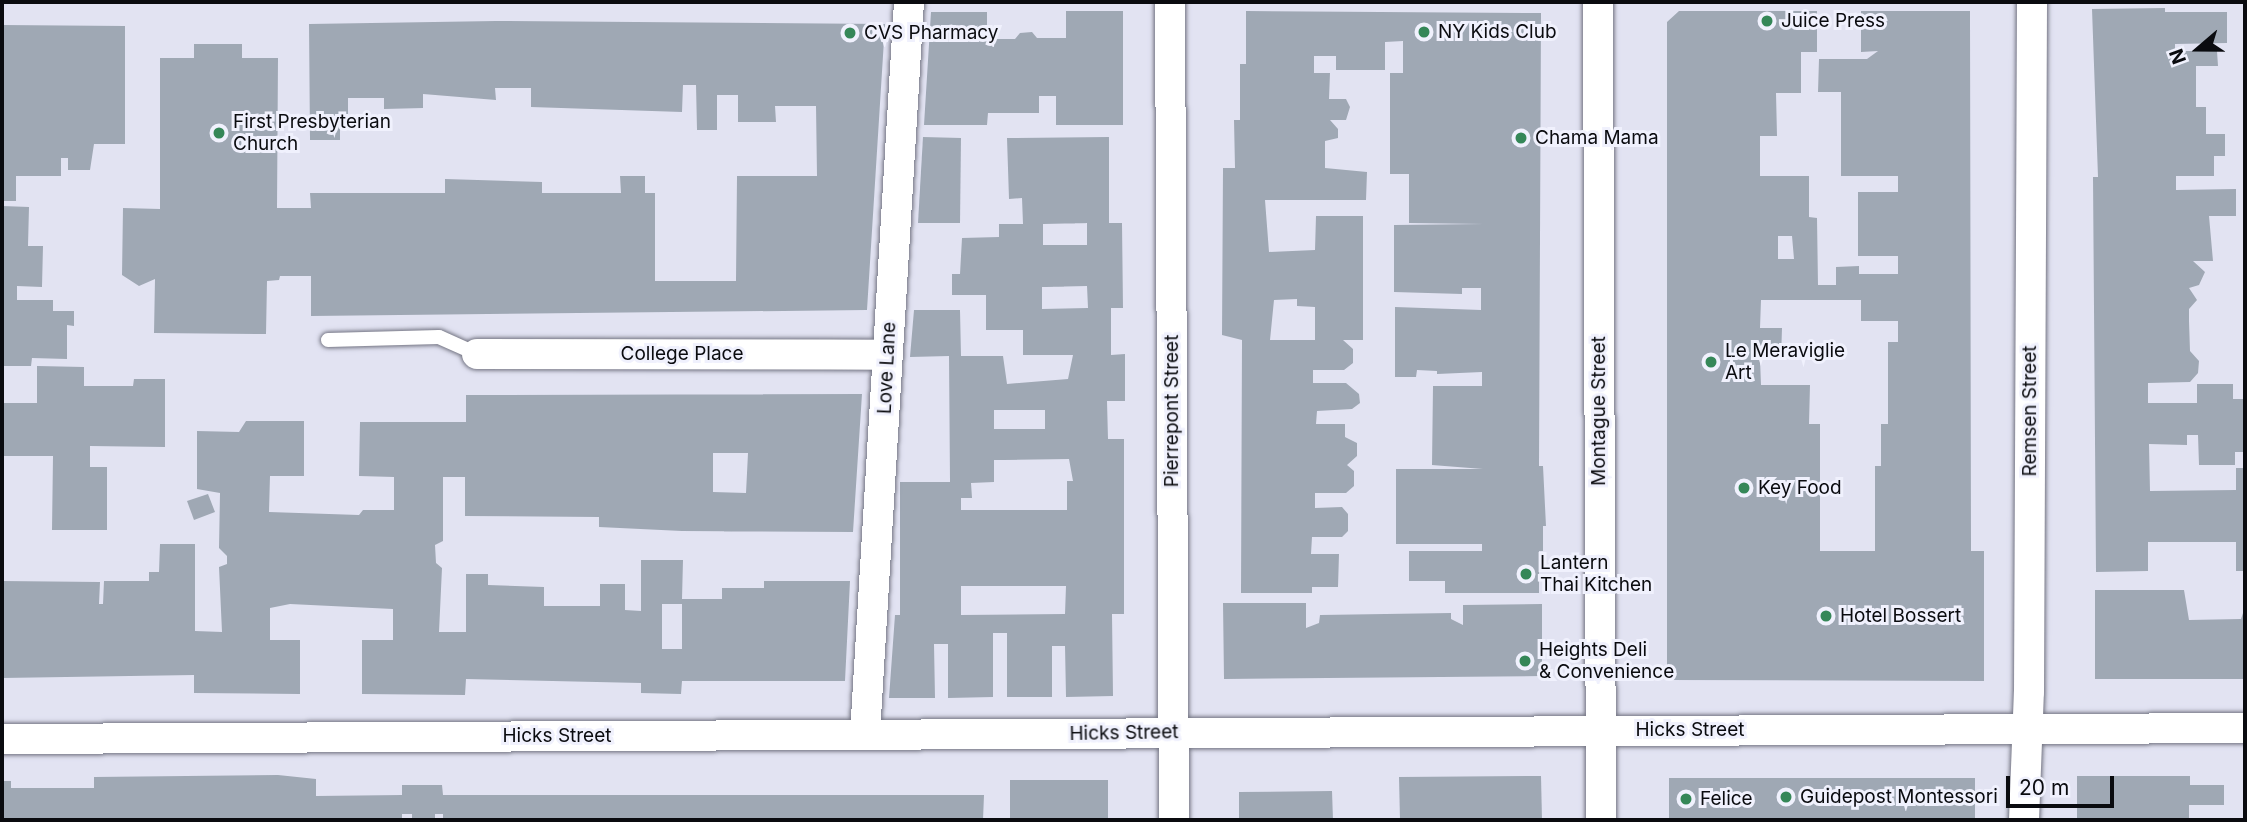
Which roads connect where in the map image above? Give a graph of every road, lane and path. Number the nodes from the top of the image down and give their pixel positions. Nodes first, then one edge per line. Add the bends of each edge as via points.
1 (909, 2) edge
2 (1170, 2) edge
3 (1598, 2) edge
4 (2032, 2) edge
5 (328, 340) dead end
6 (477, 354) joint
7 (888, 355) junction
8 (2027, 727) junction
9 (2245, 728) edge
10 (1600, 730) junction
11 (1174, 733) junction
12 (865, 734) junction
13 (2, 739) edge
14 (1174, 820) edge
15 (1601, 820) edge
16 (2024, 820) edge

1 - 7 street, Love Lane
2 - 11 street, Pierrepont Street
3 - 10 street, Montague Street
4 - 8 street, Remsen Street
5 - 6 lane via 439,337
6 - 7 street, College Place
7 - 12 street, Love Lane
8 - 9 street, Hicks Street
8 - 10 street, Hicks Street
8 - 16 street, Remsen Street
10 - 11 street, Hicks Street
10 - 15 street, Montague Street
11 - 12 street, Hicks Street
11 - 14 street, Pierrepont Street
12 - 13 street, Hicks Street

